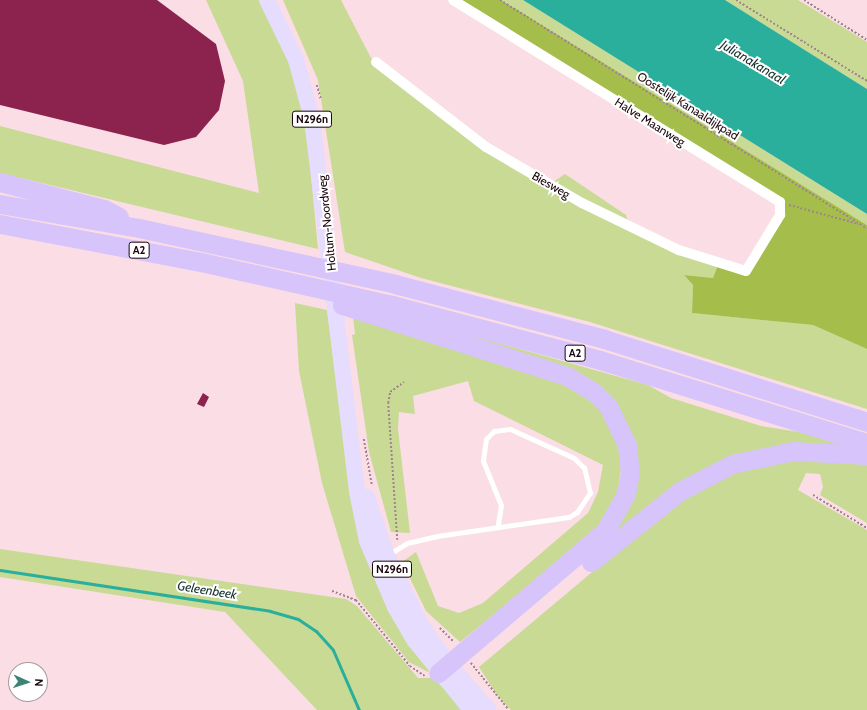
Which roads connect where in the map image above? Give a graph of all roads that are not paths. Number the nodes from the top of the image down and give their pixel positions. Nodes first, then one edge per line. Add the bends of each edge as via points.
1 (267, 0) edge
2 (453, 0) edge
3 (376, 62) dead end
4 (0, 182) edge
5 (0, 204) edge
6 (0, 224) edge
7 (139, 228) junction
8 (746, 271) joint
9 (278, 279) junction
10 (867, 422) edge
11 (867, 443) edge
12 (867, 455) edge
13 (498, 525) junction
14 (381, 560) junction
15 (455, 664) junction
16 (471, 710) edge
17 (490, 710) edge

1 - 14 main road, Holtum-Noordweg / N296n via 294,53 308,99 329,245 362,523
2 - 8 street, Halve Maanweg via 782,206
3 - 8 street, Biesweg via 486,147 582,203 679,250
4 - 7 highway, A2 via 104,209
5 - 7 highway, A2
6 - 9 highway, A2
7 - 10 highway, A2 via 484,307 611,342
9 - 11 highway, A2 via 600,360
9 - 15 highway, A2 via 334,303 567,376 594,392 618,421 627,445 630,473 626,494 615,518 584,553
12 - 15 highway via 822,450 777,453 747,459 704,477 654,510
13 - 13 lane via 500,505 483,461 486,439 494,431 510,429 574,458 584,468 590,494 577,512
13 - 14 lane via 399,547
14 - 15 main road, Holtum-Noordweg / N296n via 395,607
15 - 16 main road, Holtum-Noordweg / N296n
15 - 17 main road, Holtum-Noordweg / N296n

